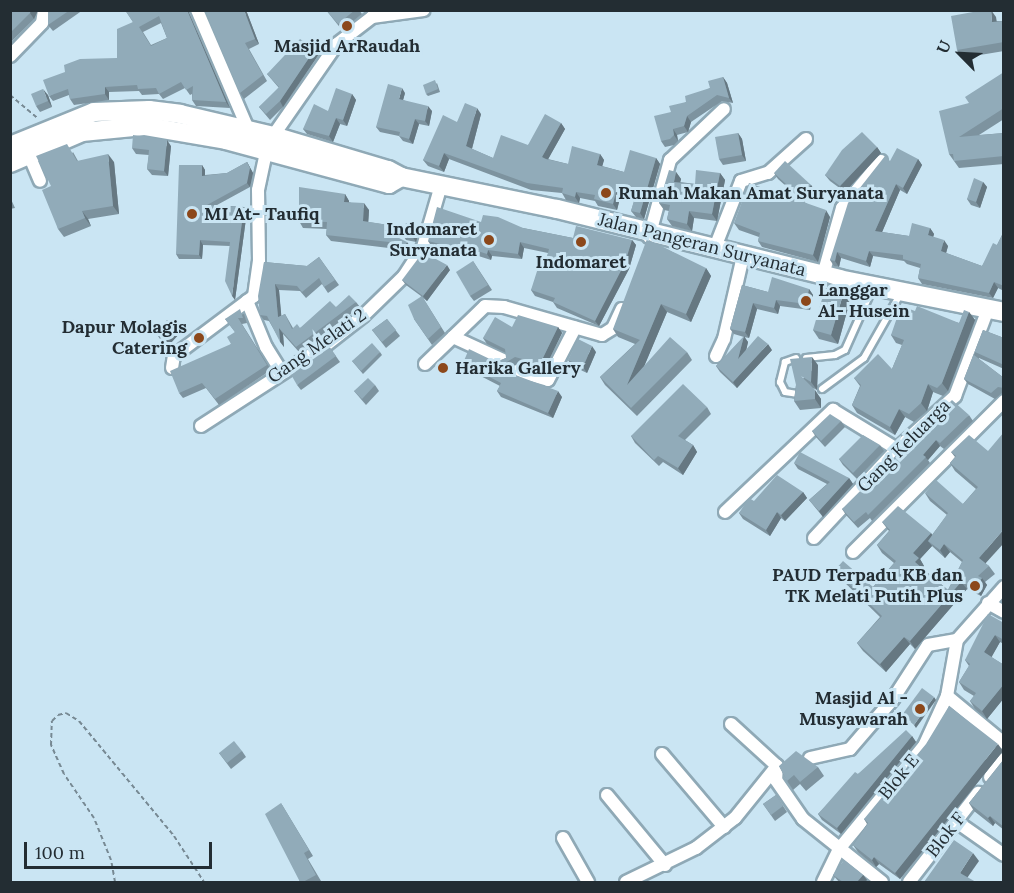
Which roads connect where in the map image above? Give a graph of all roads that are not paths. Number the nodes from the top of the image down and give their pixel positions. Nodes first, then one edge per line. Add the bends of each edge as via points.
1 (44, 10) edge
2 (197, 10) edge
3 (424, 10) edge
4 (369, 14) edge
5 (10, 56) edge
6 (724, 109) dead end
7 (247, 138) junction
8 (806, 139) dead end
9 (269, 144) junction
10 (10, 146) edge
11 (29, 155) junction
12 (881, 161) edge
13 (10, 163) edge
14 (40, 181) dead end
15 (441, 185) junction
16 (650, 233) junction
17 (714, 250) junction
18 (644, 252) edge
19 (743, 256) junction
20 (823, 275) junction
21 (873, 286) junction
22 (902, 292) junction
23 (629, 293) edge
24 (247, 301) junction
25 (996, 310) edge
26 (575, 328) junction
27 (453, 336) junction
28 (716, 356) dead end
29 (503, 360) edge
30 (425, 364) dead end
31 (172, 368) edge
32 (281, 371) junction
33 (517, 371) dead end
34 (822, 389) dead end
35 (797, 394) edge
36 (1004, 401) edge
37 (201, 426) dead end
38 (897, 449) junction
39 (725, 512) dead end
40 (814, 538) dead end
41 (853, 552) dead end
42 (1004, 587) edge
43 (988, 603) junction
44 (1004, 612) edge
45 (957, 640) junction
46 (947, 696) junction
47 (732, 724) dead end
48 (1001, 735) edge
49 (662, 754) dead end
50 (810, 758) edge
51 (1004, 759) edge
52 (777, 766) junction
53 (607, 795) dead end
54 (957, 822) junction
55 (724, 827) junction
56 (563, 838) dead end
57 (838, 849) junction
58 (1004, 855) edge
59 (665, 865) junction
60 (588, 882) edge
61 (626, 882) edge
62 (823, 882) edge
63 (882, 882) edge
64 (909, 882) edge

1 - 5 street via 42,24
2 - 7 street
3 - 4 street
4 - 9 street via 328,54
6 - 16 street via 670,160
7 - 9 main road, Jalan Pangeran Suryanata
7 - 10 main road, Jalan Pangeran Suryanata via 180,114 119,109 75,117
7 - 11 main road, Jalan Pangeran Suryanata via 144,126 118,127 82,132
8 - 17 street via 774,169 741,181
9 - 15 main road, Jalan Pangeran Suryanata
9 - 24 street via 258,190 257,283 254,296
11 - 13 main road, Jalan Pangeran Suryanata
11 - 14 street
12 - 20 street via 842,208
15 - 16 main road, Jalan Pangeran Suryanata
15 - 32 street, Gang Melati 2 via 423,247 404,276 363,316
16 - 17 main road, Jalan Pangeran Suryanata
16 - 18 street
17 - 19 main road, Jalan Pangeran Suryanata
19 - 20 main road, Jalan Pangeran Suryanata
19 - 28 street via 724,339
20 - 21 main road, Jalan Pangeran Suryanata
21 - 22 main road, Jalan Pangeran Suryanata
21 - 35 lane via 842,353 785,362 779,374 782,389
22 - 25 main road, Jalan Pangeran Suryanata
22 - 34 lane via 864,358
23 - 26 street via 606,334
24 - 31 street via 174,356
24 - 32 street via 266,347
25 - 38 street, Gang Keluarga via 955,396
26 - 27 street via 493,304 481,309
26 - 33 street via 548,380
27 - 29 street
27 - 30 street
32 - 37 street, Gang Melati 2
36 - 41 street
38 - 39 street via 833,410
38 - 40 street, Gang Keluarga
42 - 43 street
43 - 44 street
43 - 45 street
45 - 46 street, Blok E
45 - 50 street via 928,645 893,699 850,749
46 - 48 street
46 - 57 street, Blok E via 924,746
47 - 52 street
49 - 55 street
51 - 54 street, Blok F
52 - 55 street
52 - 57 street via 776,780 803,819
53 - 59 street
54 - 58 street
54 - 64 street, Blok F
55 - 59 street
56 - 60 street
57 - 62 street, Blok E
57 - 63 street
59 - 61 street

